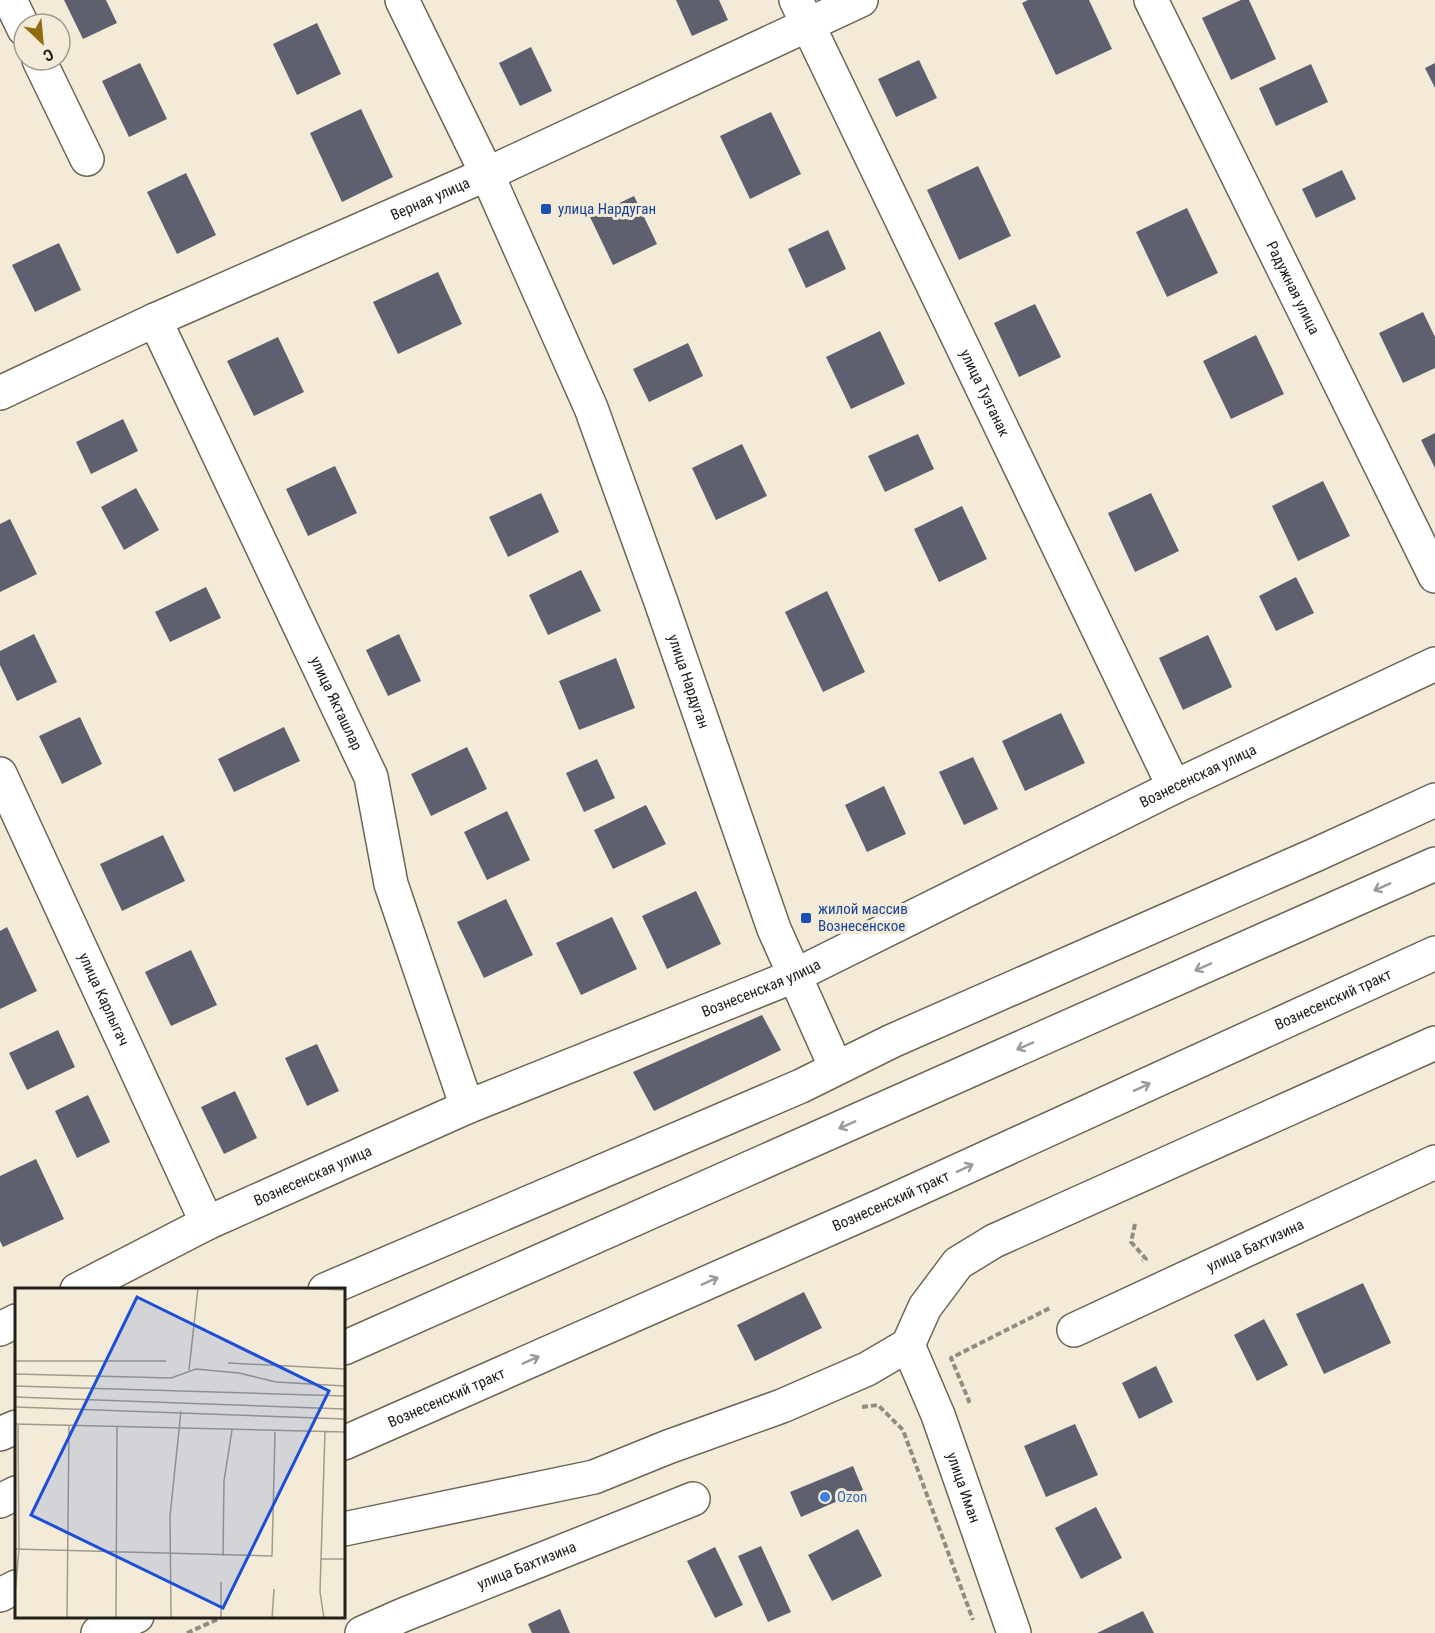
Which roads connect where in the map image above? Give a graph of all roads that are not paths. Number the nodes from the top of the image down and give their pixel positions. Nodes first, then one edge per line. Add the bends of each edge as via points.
1 (402, 0) edge
2 (861, 0) edge
3 (1151, 0) edge
4 (802, 12) edge
5 (45, 72) edge
6 (87, 159) dead end
7 (487, 174) junction
8 (155, 320) junction
9 (0, 393) edge
10 (1435, 576) edge
11 (1435, 664) edge
12 (0, 774) edge
13 (1174, 787) junction
14 (1435, 800) edge
15 (1435, 864) edge
16 (1435, 953) edge
17 (794, 976) junction
18 (1435, 1043) edge
19 (836, 1068) junction
20 (467, 1107) junction
21 (1435, 1162) edge
22 (207, 1223) junction
23 (81, 1288) edge
24 (331, 1288) edge
25 (1064, 1318) road end
26 (15, 1322) edge
27 (0, 1329) edge
28 (908, 1345) junction
29 (345, 1348) edge
30 (15, 1427) edge
31 (0, 1434) edge
32 (345, 1443) edge
33 (15, 1494) edge
34 (693, 1499) dead end
35 (0, 1501) edge
36 (345, 1529) edge
37 (15, 1588) edge
38 (0, 1595) edge
39 (135, 1618) edge
40 (98, 1633) edge
41 (362, 1633) edge
42 (1014, 1633) edge

1 - 7 street, улица Нардуган
2 - 4 street, Верная улица
3 - 10 street, Радужная улица
4 - 7 street, Верная улица
4 - 13 street, улица Тузганак
5 - 6 street
7 - 8 street, Верная улица
7 - 17 street, улица Нардуган via 591,408 774,929
8 - 9 street, Верная улица
8 - 20 street, улица Якташлар via 371,777 391,884
11 - 13 street, Вознесенская улица
12 - 22 street, улица Карлыгач
13 - 17 street, Вознесенская улица
14 - 19 street
15 -> 29 street
32 -> 16 street, Вознесенский тракт via 883,1205
17 - 19 street, улица Нардуган
17 - 20 street, Вознесенская улица
18 - 28 street via 994,1241 958,1263 925,1307
19 - 24 street
20 - 22 street, Вознесенская улица
21 - 25 street, улица Бахтизина
22 - 23 street, Вознесенская улица
26 - 27 street
28 - 36 street via 867,1369 782,1406 594,1477
28 - 42 street, улица Иман via 938,1414
30 - 31 street
33 - 35 street
34 - 41 street, улица Бахтизина
37 - 38 street
39 - 40 street

